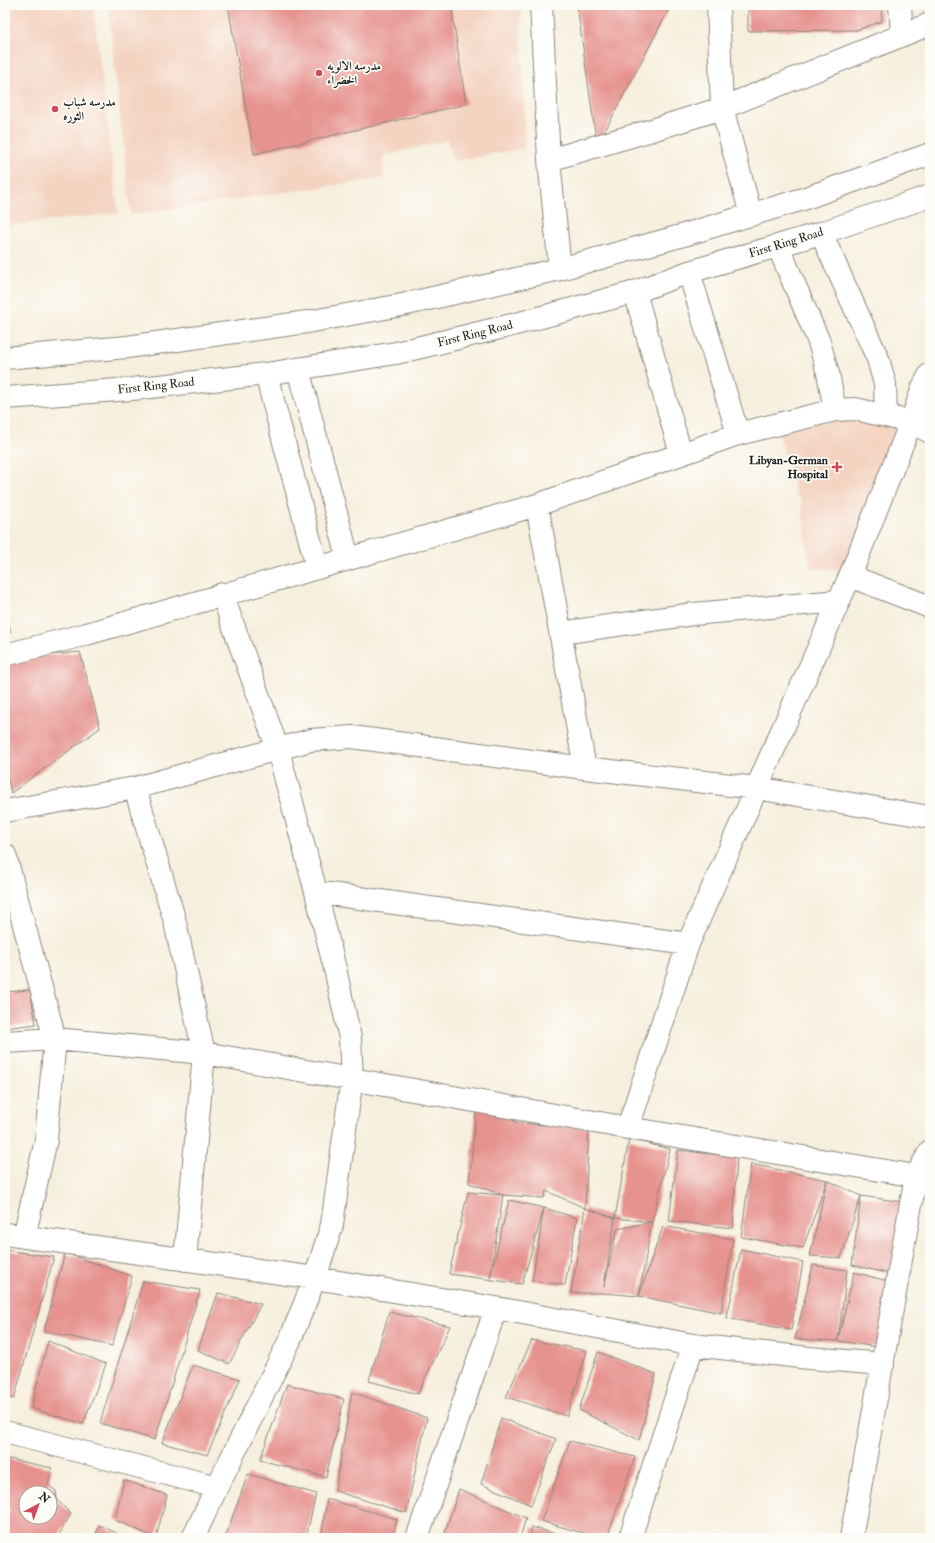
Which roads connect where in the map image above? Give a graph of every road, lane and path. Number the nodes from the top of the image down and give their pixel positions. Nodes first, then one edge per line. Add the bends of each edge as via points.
1 (540, 5) edge
2 (718, 5) edge
3 (900, 5) edge
4 (930, 24) edge
5 (902, 34) junction
6 (722, 108) junction
7 (930, 154) edge
8 (549, 160) junction
9 (930, 196) edge
10 (751, 215) junction
11 (821, 233) junction
12 (778, 246) junction
13 (560, 269) junction
14 (689, 272) junction
15 (635, 292) junction
16 (5, 358) edge
17 (298, 369) junction
18 (266, 374) junction
19 (930, 374) edge
20 (5, 398) edge
21 (835, 410) junction
22 (886, 416) junction
23 (911, 422) junction
24 (930, 432) edge
25 (738, 434) junction
26 (681, 454) junction
27 (537, 504) junction
28 (348, 558) junction
29 (317, 567) junction
30 (850, 576) junction
31 (222, 594) junction
32 (839, 601) junction
33 (930, 607) edge
34 (561, 633) junction
35 (5, 655) edge
36 (278, 750) junction
37 (585, 768) junction
38 (135, 788) junction
39 (757, 788) junction
40 (5, 811) edge
41 (930, 817) edge
42 (5, 855) edge
43 (316, 892) junction
44 (688, 944) junction
45 (55, 1039) junction
46 (5, 1042) edge
47 (204, 1053) junction
48 (352, 1078) junction
49 (628, 1128) junction
50 (930, 1151) edge
51 (916, 1176) junction
52 (15, 1236) edge
53 (185, 1260) junction
54 (315, 1278) junction
55 (496, 1308) junction
56 (693, 1345) junction
57 (883, 1364) junction
58 (5, 1432) edge
59 (217, 1487) junction
60 (194, 1538) edge
61 (417, 1538) edge
62 (630, 1538) edge
63 (851, 1538) edge

1 - 8 street
2 - 6 street
3 - 5 street
4 - 5 street
5 - 6 street
6 - 8 street
6 - 10 street
7 - 10 street
8 - 13 street
9 - 11 street, First Ring Road
10 - 13 street
11 - 12 street, First Ring Road
11 - 22 street via 878,359 885,384
12 - 14 street, First Ring Road
12 - 21 street via 819,342
13 - 16 street via 402,305 307,322 127,347
14 - 15 street, First Ring Road
14 - 25 street
15 - 17 street, First Ring Road via 396,353
15 - 26 street
17 - 18 street, First Ring Road
17 - 28 street
18 - 20 street, First Ring Road via 132,389
18 - 29 street
19 - 23 street
21 - 22 street via 855,409
21 - 25 street
22 - 23 street
23 - 24 street
23 - 30 street
25 - 26 street
26 - 27 street
27 - 28 street
27 - 34 street
28 - 29 street
29 - 31 street
30 - 32 street
30 - 33 street
31 - 35 street
31 - 36 street
32 - 34 street via 693,614
32 - 39 street
34 - 37 street
36 - 37 street via 311,740 352,737
36 - 38 street
36 - 43 street
37 - 39 street
38 - 40 street
38 - 47 street via 174,918
39 - 41 street
39 - 44 street
42 - 45 street
43 - 44 street
43 - 48 street via 350,1038
44 - 49 street
45 - 46 street
45 - 47 street
45 - 52 street via 46,1140
47 - 48 street via 280,1068
47 - 53 street
48 - 49 street
48 - 54 street via 332,1225
49 - 51 street
50 - 51 street
51 - 57 street
52 - 53 street
53 - 54 street
54 - 55 street
54 - 59 street via 290,1340
55 - 56 street
55 - 61 street
56 - 57 street
56 - 62 street
57 - 63 street
58 - 59 street
59 - 60 street

